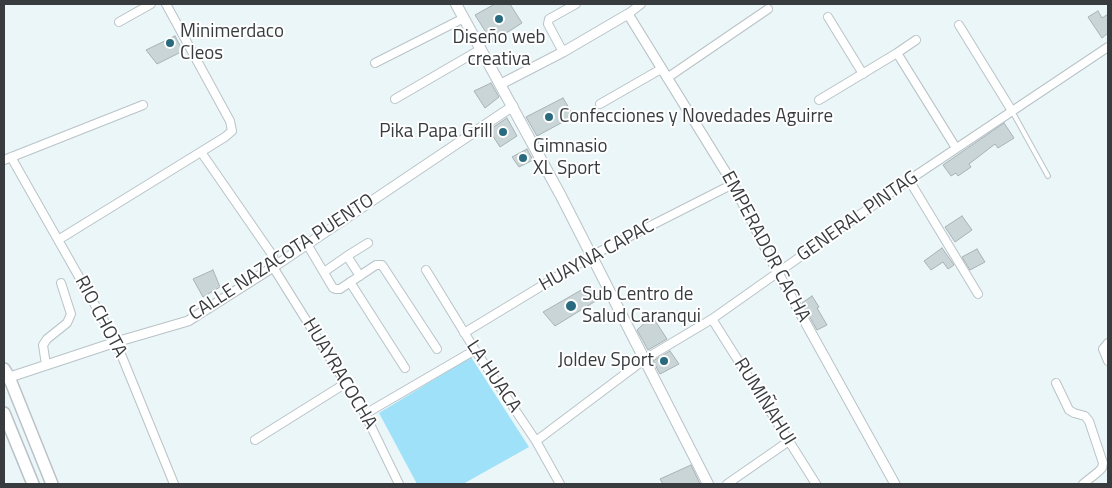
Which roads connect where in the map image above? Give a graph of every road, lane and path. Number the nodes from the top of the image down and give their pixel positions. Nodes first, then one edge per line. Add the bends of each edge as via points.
1 (151, 4) edge
2 (166, 4) edge
3 (456, 4) edge
4 (574, 4) edge
5 (641, 4) edge
6 (768, 9) dead end
7 (628, 14) junction
8 (828, 17) dead end
9 (464, 18) junction
10 (119, 22) dead end
11 (959, 25) dead end
12 (916, 40) dead end
13 (1108, 47) edge
14 (481, 49) junction
15 (563, 52) junction
16 (897, 53) junction
17 (375, 63) dead end
18 (661, 69) junction
19 (863, 74) junction
20 (667, 78) junction
21 (501, 84) junction
22 (395, 99) dead end
23 (819, 100) dead end
24 (600, 104) dead end
25 (143, 105) dead end
26 (513, 106) junction
27 (1012, 111) junction
28 (956, 148) junction
29 (201, 152) junction
30 (8, 158) edge
31 (1048, 176) dead end
32 (909, 180) junction
33 (733, 184) junction
34 (58, 240) junction
35 (368, 243) dead end
36 (307, 244) junction
37 (273, 256) dead end
38 (347, 256) junction
39 (591, 256) junction
40 (273, 267) junction
41 (426, 270) dead end
42 (324, 272) junction
43 (778, 273) junction
44 (360, 276) junction
45 (350, 282) junction
46 (61, 283) dead end
47 (978, 294) dead end
48 (712, 319) junction
49 (464, 333) junction
50 (116, 342) junction
51 (1108, 343) edge
52 (437, 349) dead end
53 (475, 350) junction
54 (644, 359) junction
55 (1108, 361) edge
56 (46, 365) junction
57 (405, 368) dead end
58 (5, 375) edge
59 (346, 383) junction
60 (1056, 383) dead end
61 (4, 413) edge
62 (366, 414) junction
63 (255, 440) dead end
64 (536, 441) junction
65 (789, 441) junction
66 (33, 484) edge
67 (52, 484) edge
68 (174, 484) edge
69 (399, 484) edge
70 (560, 484) edge
71 (708, 484) edge
72 (727, 484) edge
73 (816, 484) edge
74 (895, 484) edge
75 (1083, 484) edge

1 - 10 street
2 - 29 street via 230,121 232,131
3 - 9 main road
4 - 15 street via 549,19 548,24
5 - 7 street
6 - 20 street
7 - 15 street
7 - 18 street, EMPERADOR CACHA
8 - 19 street
9 - 14 main road
9 - 17 street
11 - 27 street
12 - 16 street
13 - 27 street, GENERAL PINTAG
14 - 21 main road
14 - 22 street
15 - 21 street
16 - 19 street
16 - 28 street
18 - 20 street, EMPERADOR CACHA
18 - 24 street
19 - 23 street
20 - 33 street, EMPERADOR CACHA
21 - 26 main road
25 - 30 street
26 - 36 street, CALLE NAZACOTA PUENTO
26 - 39 main road
27 - 28 street, GENERAL PINTAG
27 - 31 lane
28 - 32 street, GENERAL PINTAG
29 - 34 street
29 - 37 street
30 - 34 street, RIO CHOTA
32 - 43 street, GENERAL PINTAG
32 - 47 street
33 - 39 street, HUAYNA CAPAC
33 - 43 street, EMPERADOR CACHA
34 - 50 street, RIO CHOTA
35 - 38 street
36 - 40 street, CALLE NAZACOTA PUENTO
36 - 42 street
38 - 42 street
38 - 44 street
39 - 49 street, HUAYNA CAPAC
39 - 54 main road
40 - 50 street, CALLE NAZACOTA PUENTO via 188,322
40 - 59 street, HUAYRACOCHA
41 - 49 street, LA HUACA
42 - 45 street via 333,288 340,289
43 - 48 street, GENERAL PINTAG
43 - 74 street, EMPERADOR CACHA
44 - 45 street
44 - 52 street via 376,265 382,265
45 - 57 street
46 - 56 street via 71,314 67,323 43,345
48 - 54 street, GENERAL PINTAG
48 - 65 street, RUMIÑAHUI
49 - 53 street, LA HUACA
50 - 56 street, CALLE NAZACOTA PUENTO
50 - 68 street, RIO CHOTA
51 - 55 street via 1103,349
53 - 62 street
53 - 64 street, LA HUACA
54 - 64 street, GENERAL PINTAG
54 - 71 main road
56 - 58 street, CALLE NAZACOTA PUENTO
58 - 67 main road
59 - 62 street, HUAYRACOCHA
59 - 63 street
60 - 75 street via 1069,410 1089,421 1103,463 1102,468
61 - 66 main road
62 - 69 street, HUAYRACOCHA
64 - 70 street, LA HUACA
65 - 72 street
65 - 73 street, RUMIÑAHUI

